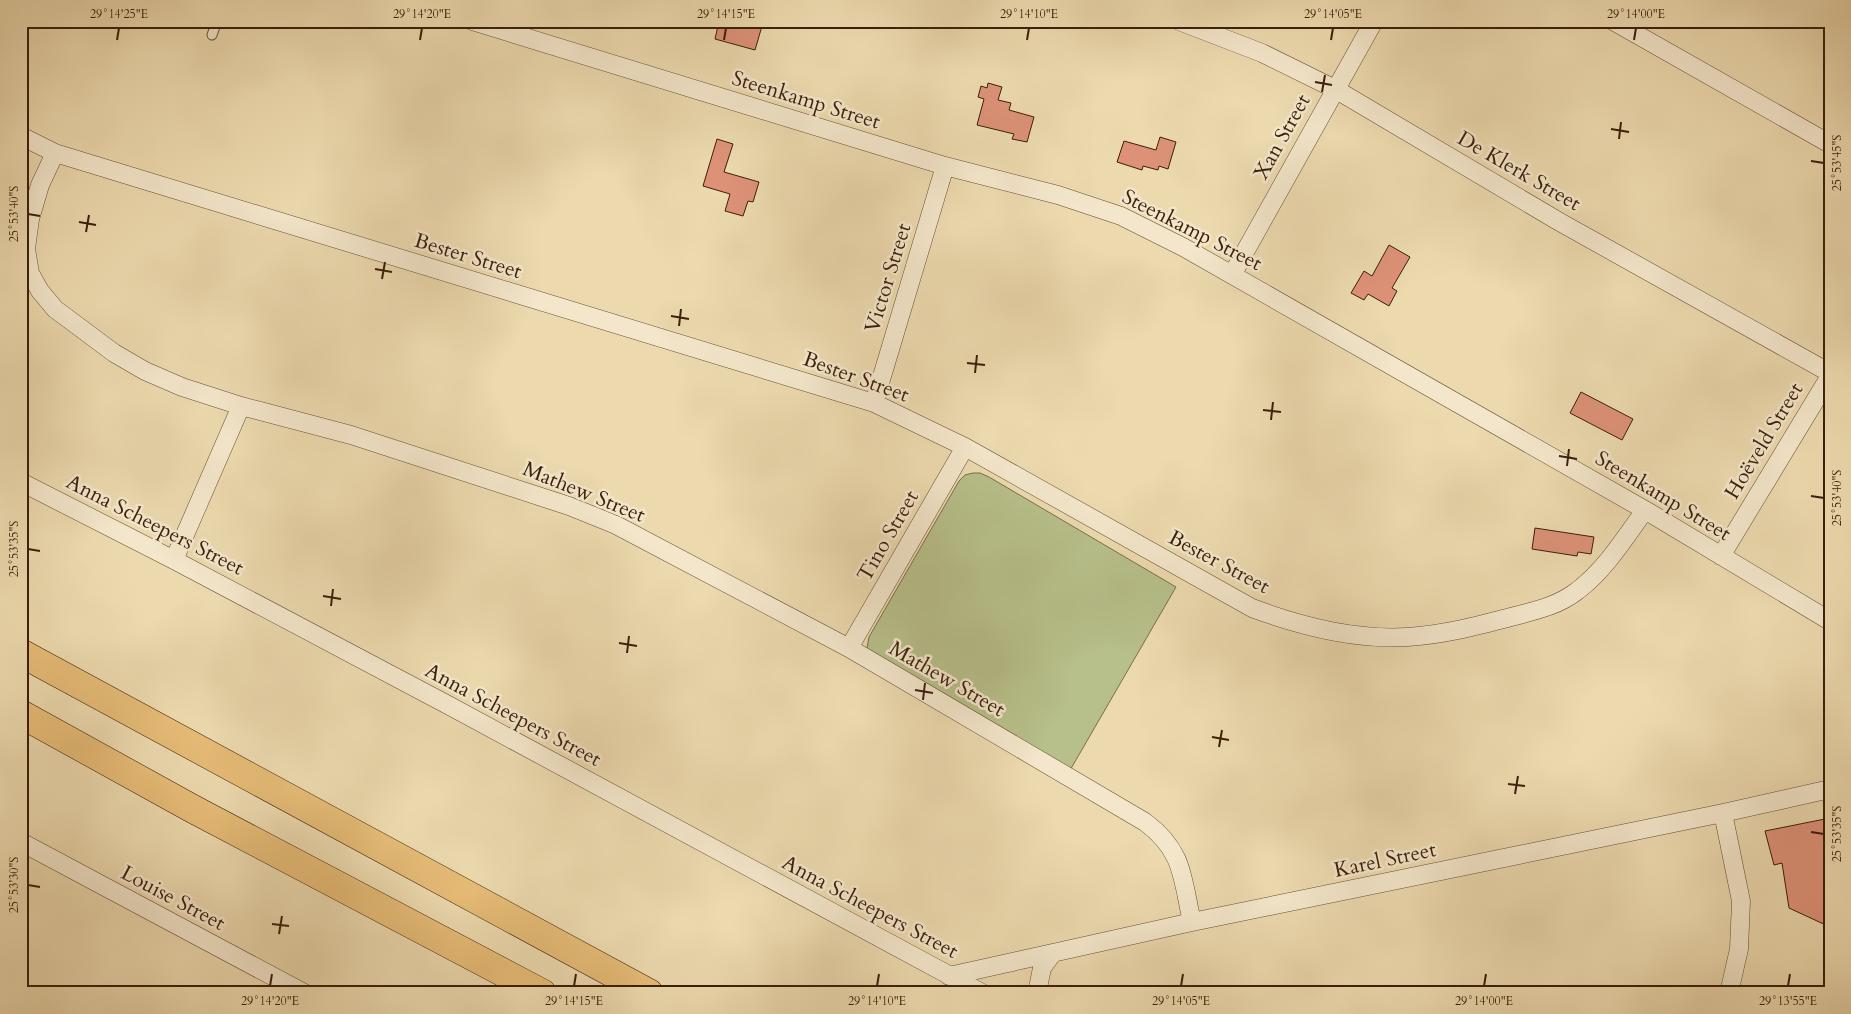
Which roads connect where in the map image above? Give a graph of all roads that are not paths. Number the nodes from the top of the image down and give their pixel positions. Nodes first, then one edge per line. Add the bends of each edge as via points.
1 (217, 21) edge
2 (472, 21) edge
3 (1179, 21) edge
4 (1374, 21) edge
5 (1613, 21) edge
6 (212, 36) dead end
7 (1335, 89) junction
8 (21, 136) edge
9 (1830, 144) edge
10 (55, 153) junction
11 (945, 166) junction
12 (1232, 275) junction
13 (1830, 374) edge
14 (874, 403) junction
15 (241, 406) junction
16 (965, 447) junction
17 (21, 482) edge
18 (1645, 510) junction
19 (1721, 556) junction
20 (174, 560) junction
21 (1830, 621) edge
22 (849, 648) junction
23 (21, 653) edge
24 (21, 714) edge
25 (1830, 789) edge
26 (1723, 813) junction
27 (21, 842) edge
28 (1192, 922) junction
29 (1053, 953) junction
30 (949, 976) junction
31 (304, 993) edge
32 (542, 993) edge
33 (649, 993) edge
34 (982, 993) edge
35 (1037, 993) edge
36 (1729, 993) edge

1 - 6 lane
2 - 11 street, Steenkamp Street
3 - 7 street, De Klerk Street via 1262,53
4 - 7 street, Xan Street
5 - 9 street
7 - 12 street, Xan Street
7 - 13 street, De Klerk Street via 1558,221
8 - 10 street, Bester Street
10 - 14 street, Bester Street
10 - 15 street, Mathew Street via 40,184 26,249 30,273 40,291 55,309 76,325 145,371
11 - 12 street, Steenkamp Street via 1058,195 1121,216
11 - 14 street, Victor Street
12 - 18 street, Steenkamp Street
13 - 19 street, Hoëveld Street
14 - 16 street, Bester Street
15 - 20 street
15 - 22 street, Mathew Street via 351,435 569,506 616,525
16 - 18 street, Bester Street via 1252,608 1329,631 1382,637 1436,635 1552,606 1576,592 1594,576
16 - 22 street, Tino Street
17 - 20 street, Anna Scheepers Street
18 - 19 street, Steenkamp Street
19 - 21 street, Steenkamp Street
20 - 30 street, Anna Scheepers Street
22 - 28 street, Mathew Street via 1157,830 1177,856
23 - 33 highway
24 - 32 highway via 193,809
25 - 26 street, Karel Street
26 - 28 street, Karel Street
26 - 36 street via 1742,901 1739,948
27 - 31 street, Louise Street
28 - 29 street, Karel Street
29 - 30 street, Karel Street
29 - 35 street via 1042,968
30 - 34 street, Anna Scheepers Street

